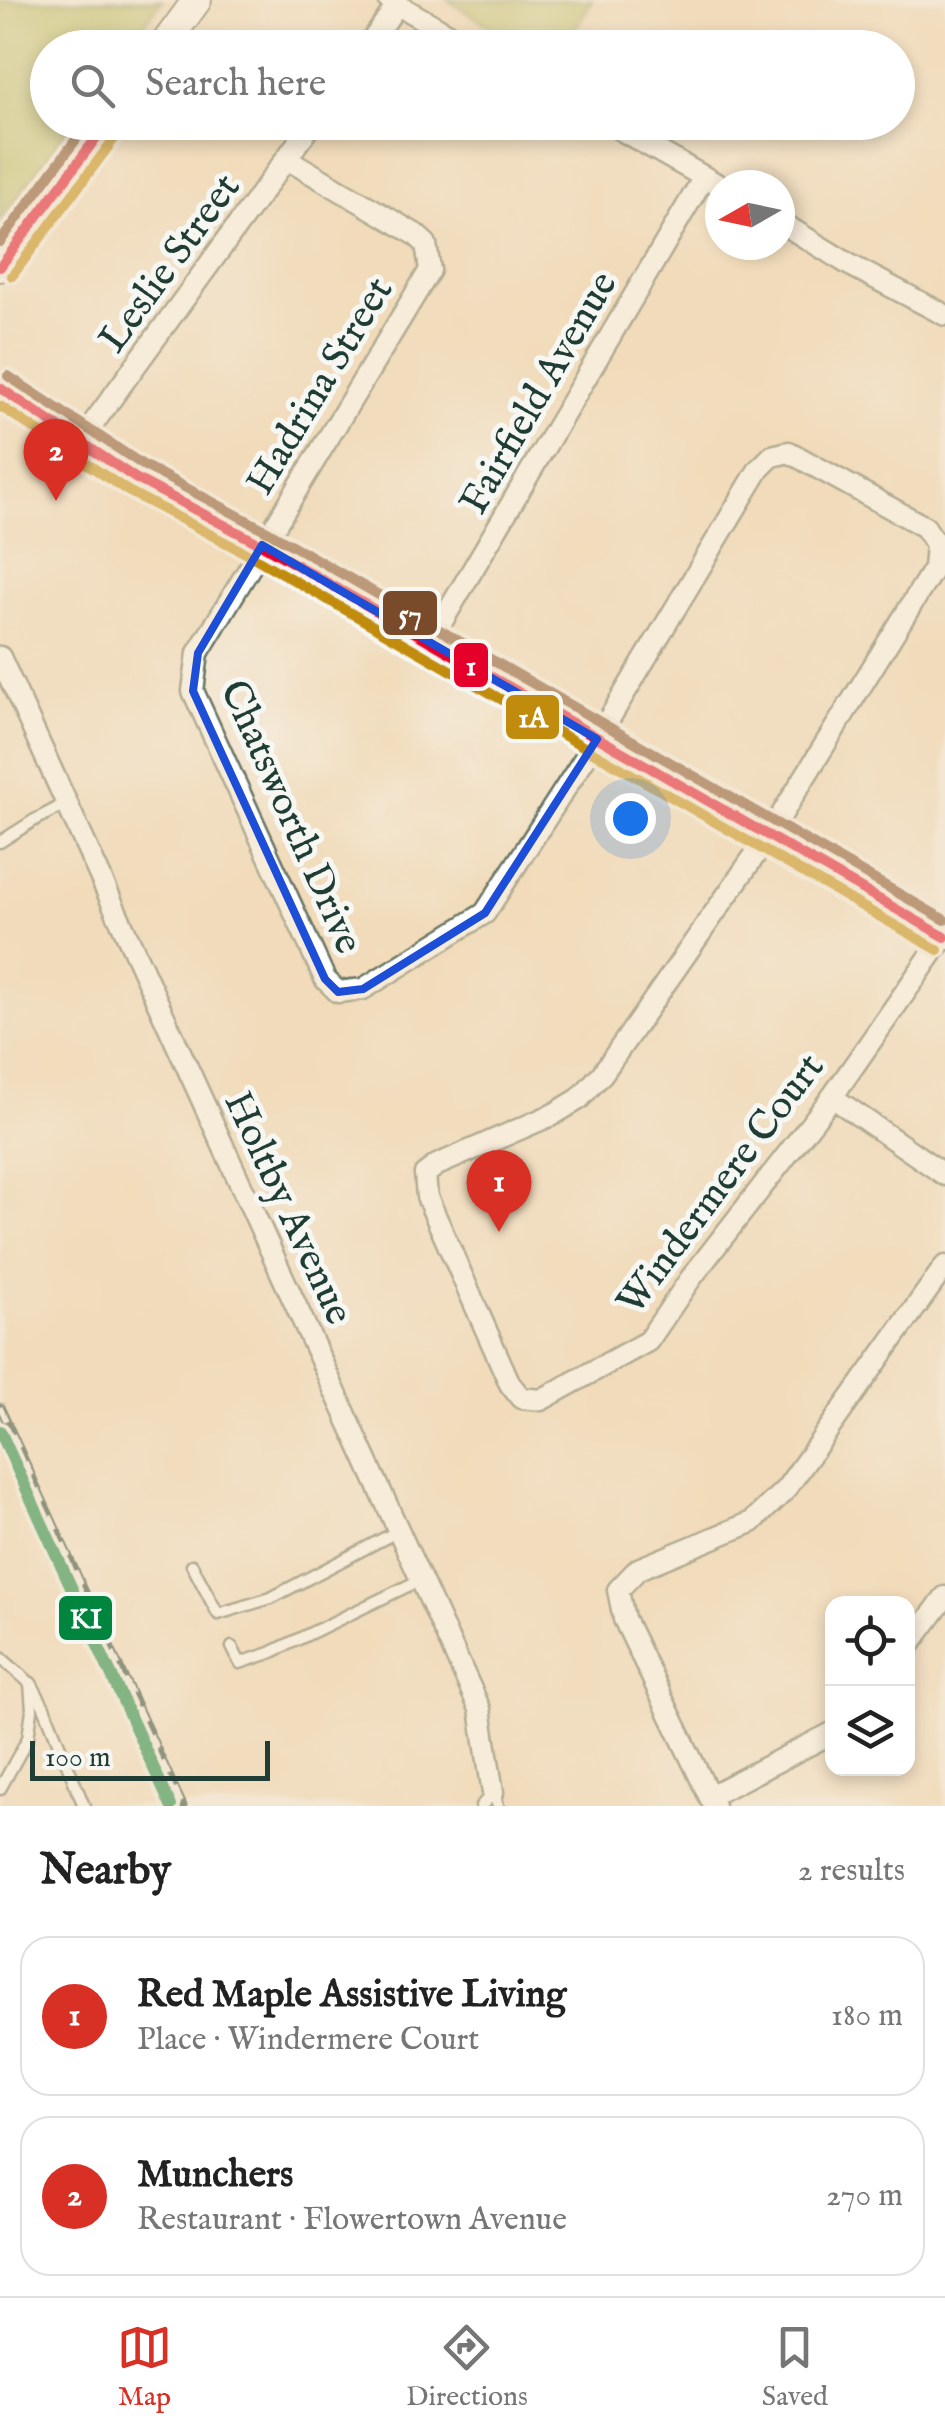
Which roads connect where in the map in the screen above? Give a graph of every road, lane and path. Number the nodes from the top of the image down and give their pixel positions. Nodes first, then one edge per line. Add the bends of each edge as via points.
1 (197, 0) edge
2 (393, 3) edge
3 (175, 30) edge
4 (377, 30) edge
5 (441, 30) edge
6 (95, 140) edge
7 (300, 140) edge
8 (638, 140) edge
9 (287, 159) junction
10 (705, 178) edge
11 (705, 193) edge
12 (795, 231) edge
13 (0, 267) edge
14 (945, 316) edge
15 (0, 388) edge
16 (79, 443) junction
17 (262, 545) junction
18 (430, 642) junction
19 (0, 657) edge
20 (596, 739) junction
21 (66, 803) junction
22 (769, 835) junction
23 (0, 842) edge
24 (945, 936) edge
25 (832, 1098) junction
26 (945, 1175) edge
27 (945, 1266) edge
28 (399, 1530) junction
29 (192, 1565) dead end
30 (421, 1579) junction
31 (945, 1597) edge
32 (915, 1638) edge
33 (232, 1647) dead end
34 (0, 1657) edge
35 (30, 1683) junction
36 (825, 1737) edge
37 (0, 1789) edge
38 (712, 1801) edge
39 (491, 1802) edge
40 (81, 1804) edge

1 - 3 main road
2 - 4 street
2 - 5 street
6 - 13 main road
7 - 9 street, Leslie Street
8 - 10 street
9 - 16 street, Leslie Street
9 - 17 street, Hadrina Street via 414,234 426,244 430,270
11 - 18 street, Fairfield Avenue
12 - 14 street
15 - 16 street
16 - 17 street
17 - 18 street
17 - 20 street, Chatsworth Drive via 198,653 194,691 324,980 338,992 363,989 485,913
18 - 20 street
19 - 21 street, Holtby Avenue
20 - 22 street
20 - 22 street via 772,456 788,452 891,508 925,527 936,544 934,568
21 - 23 lane
21 - 28 street, Holtby Avenue
22 - 24 street
22 - 25 street, Windermere Court via 579,1100 425,1174 427,1196 521,1398 540,1400 648,1340
24 - 25 street, Windermere Court
25 - 26 street
27 - 38 street via 786,1489 752,1522 638,1569 618,1590 624,1619
28 - 29 lane via 271,1598 218,1614
28 - 30 street, Holtby Avenue
30 - 33 lane via 240,1664
30 - 39 street, Holtby Avenue via 480,1708
31 - 32 street
34 - 35 lane
35 - 37 lane via 28,1738
35 - 40 lane
36 - 38 street

